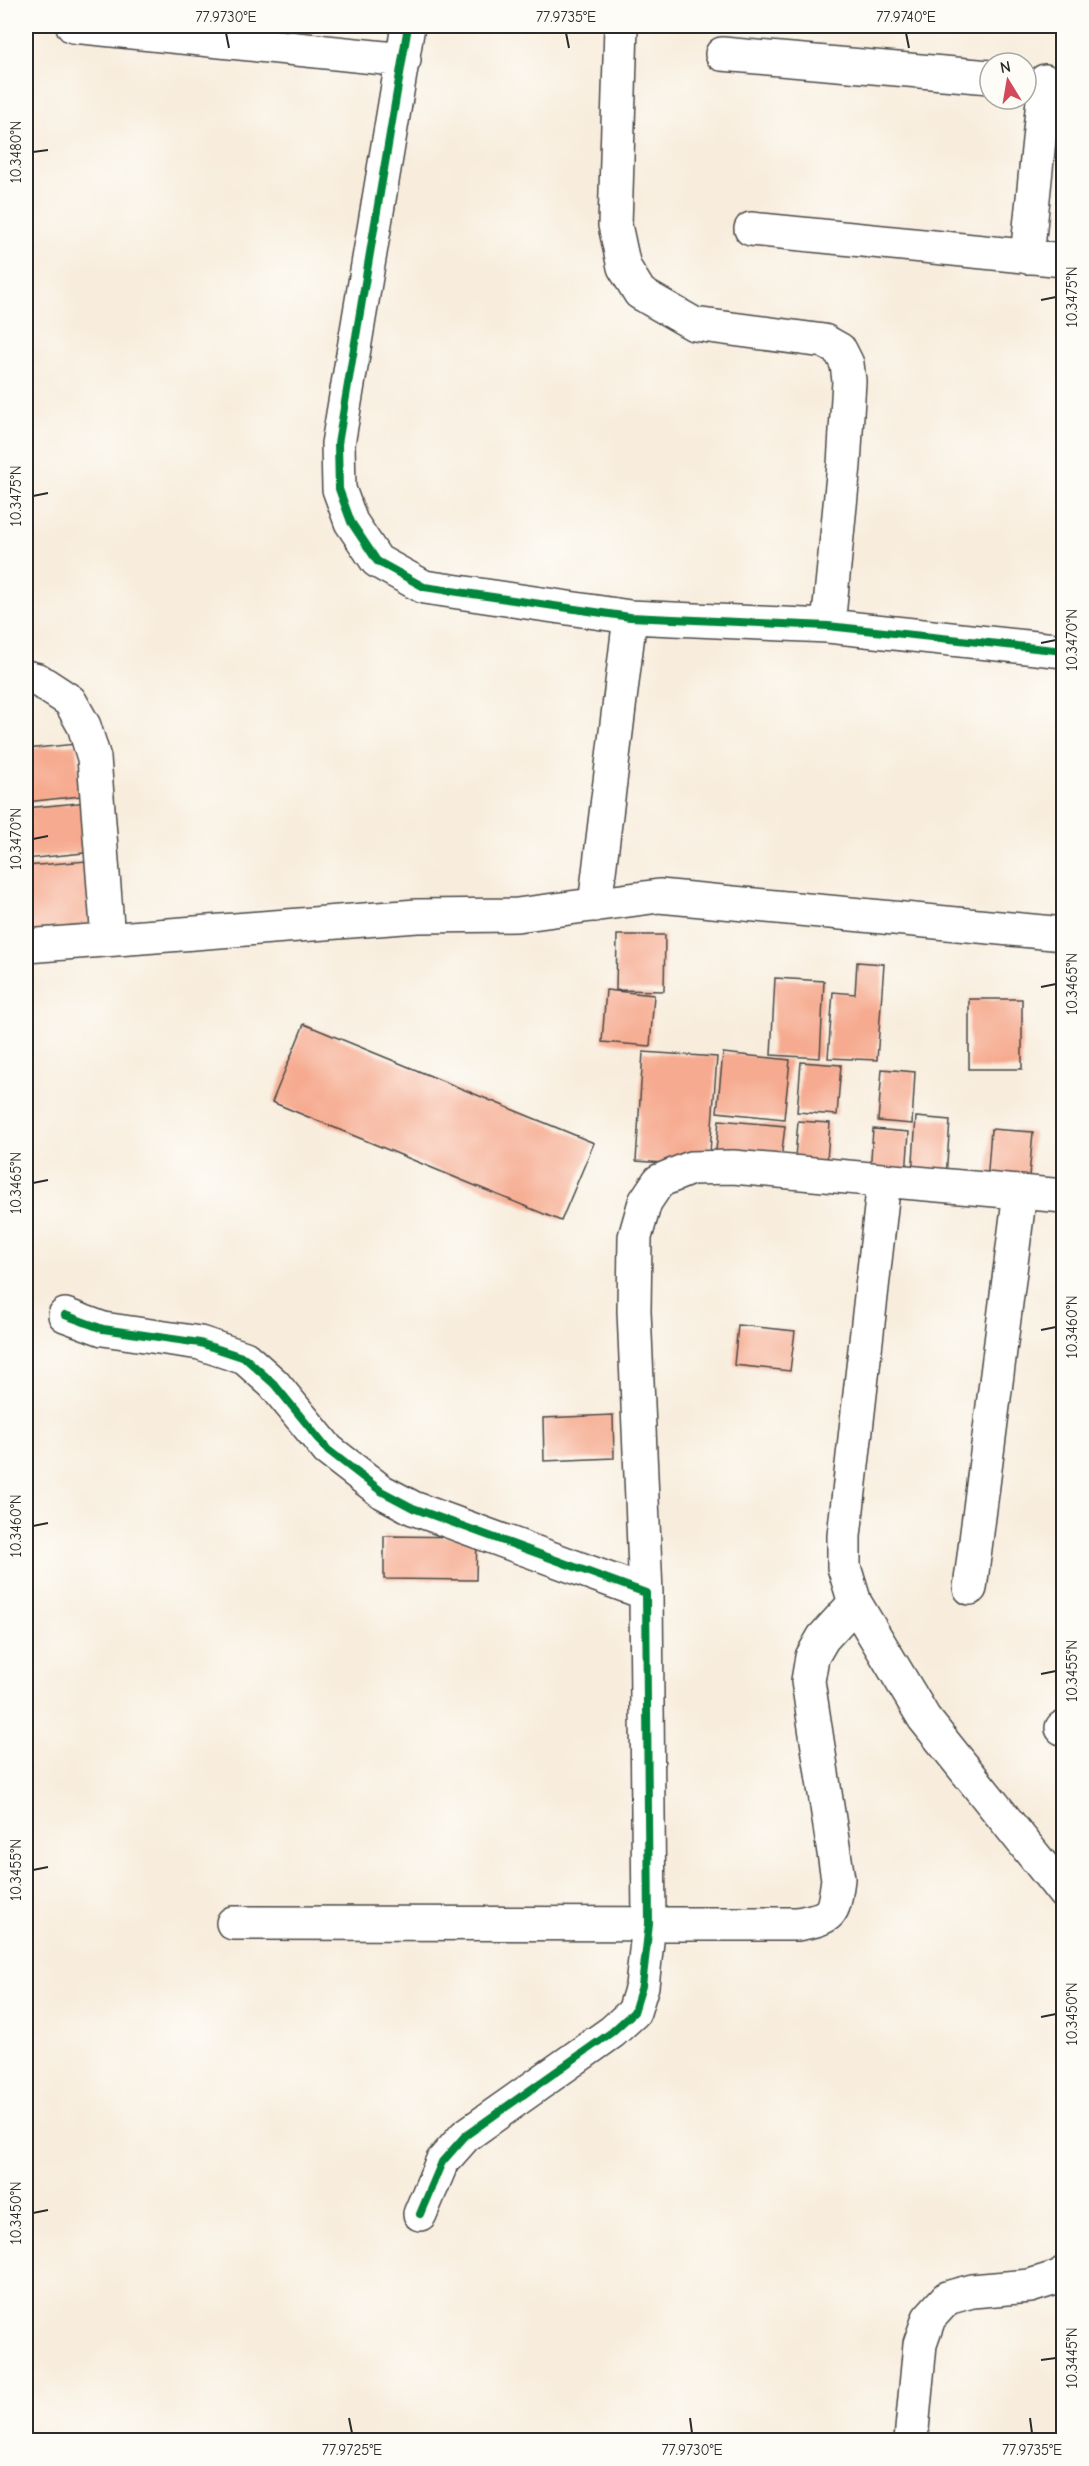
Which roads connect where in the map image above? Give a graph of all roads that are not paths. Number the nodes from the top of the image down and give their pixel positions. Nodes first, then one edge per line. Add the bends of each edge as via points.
1 (73, 26) edge
2 (408, 26) edge
3 (621, 26) edge
4 (722, 54) dead end
5 (404, 60) junction
6 (978, 76) edge
7 (1045, 80) edge
8 (751, 229) dead end
9 (1027, 257) junction
10 (1064, 260) edge
11 (630, 617) junction
12 (828, 626) junction
13 (1064, 651) edge
14 (26, 677) edge
15 (595, 905) junction
16 (1064, 934) edge
17 (108, 939) junction
18 (26, 946) edge
19 (884, 1181) junction
20 (1020, 1192) junction
21 (1064, 1196) edge
22 (65, 1315) dead end
23 (970, 1588) dead end
24 (646, 1593) junction
25 (855, 1603) junction
26 (1064, 1893) edge
27 (233, 1923) dead end
28 (649, 1924) junction
29 (420, 2214) dead end
30 (1064, 2273) edge
31 (911, 2440) edge

1 - 5 street
2 - 5 street
3 - 12 street via 615,225 624,267 640,293 694,324 824,341 840,350 847,364 844,465
4 - 6 street
5 - 11 street via 338,444 339,489 351,522 377,561 424,587
7 - 9 street
8 - 9 street
9 - 10 street
11 - 12 street
11 - 15 street
12 - 13 street
14 - 17 street via 38,680 70,701 84,726 94,758
15 - 16 street via 659,896
15 - 17 street via 517,915 417,916
17 - 18 street
19 - 20 street
19 - 24 street via 733,1167 691,1168 659,1181 645,1203 635,1237 634,1311
19 - 25 street via 844,1536 844,1567
20 - 21 street
20 - 23 street
22 - 24 street via 103,1329 200,1343 246,1358 274,1384 328,1450 381,1491 413,1508
24 - 28 street
25 - 26 street via 924,1718
25 - 28 street via 823,1638 812,1657 808,1681 838,1879 834,1908 822,1919 797,1924
27 - 28 street
28 - 29 street via 642,1986 634,2012 612,2032 465,2136 442,2162
30 - 31 street via 1030,2286 972,2291 947,2298 929,2318 920,2344

